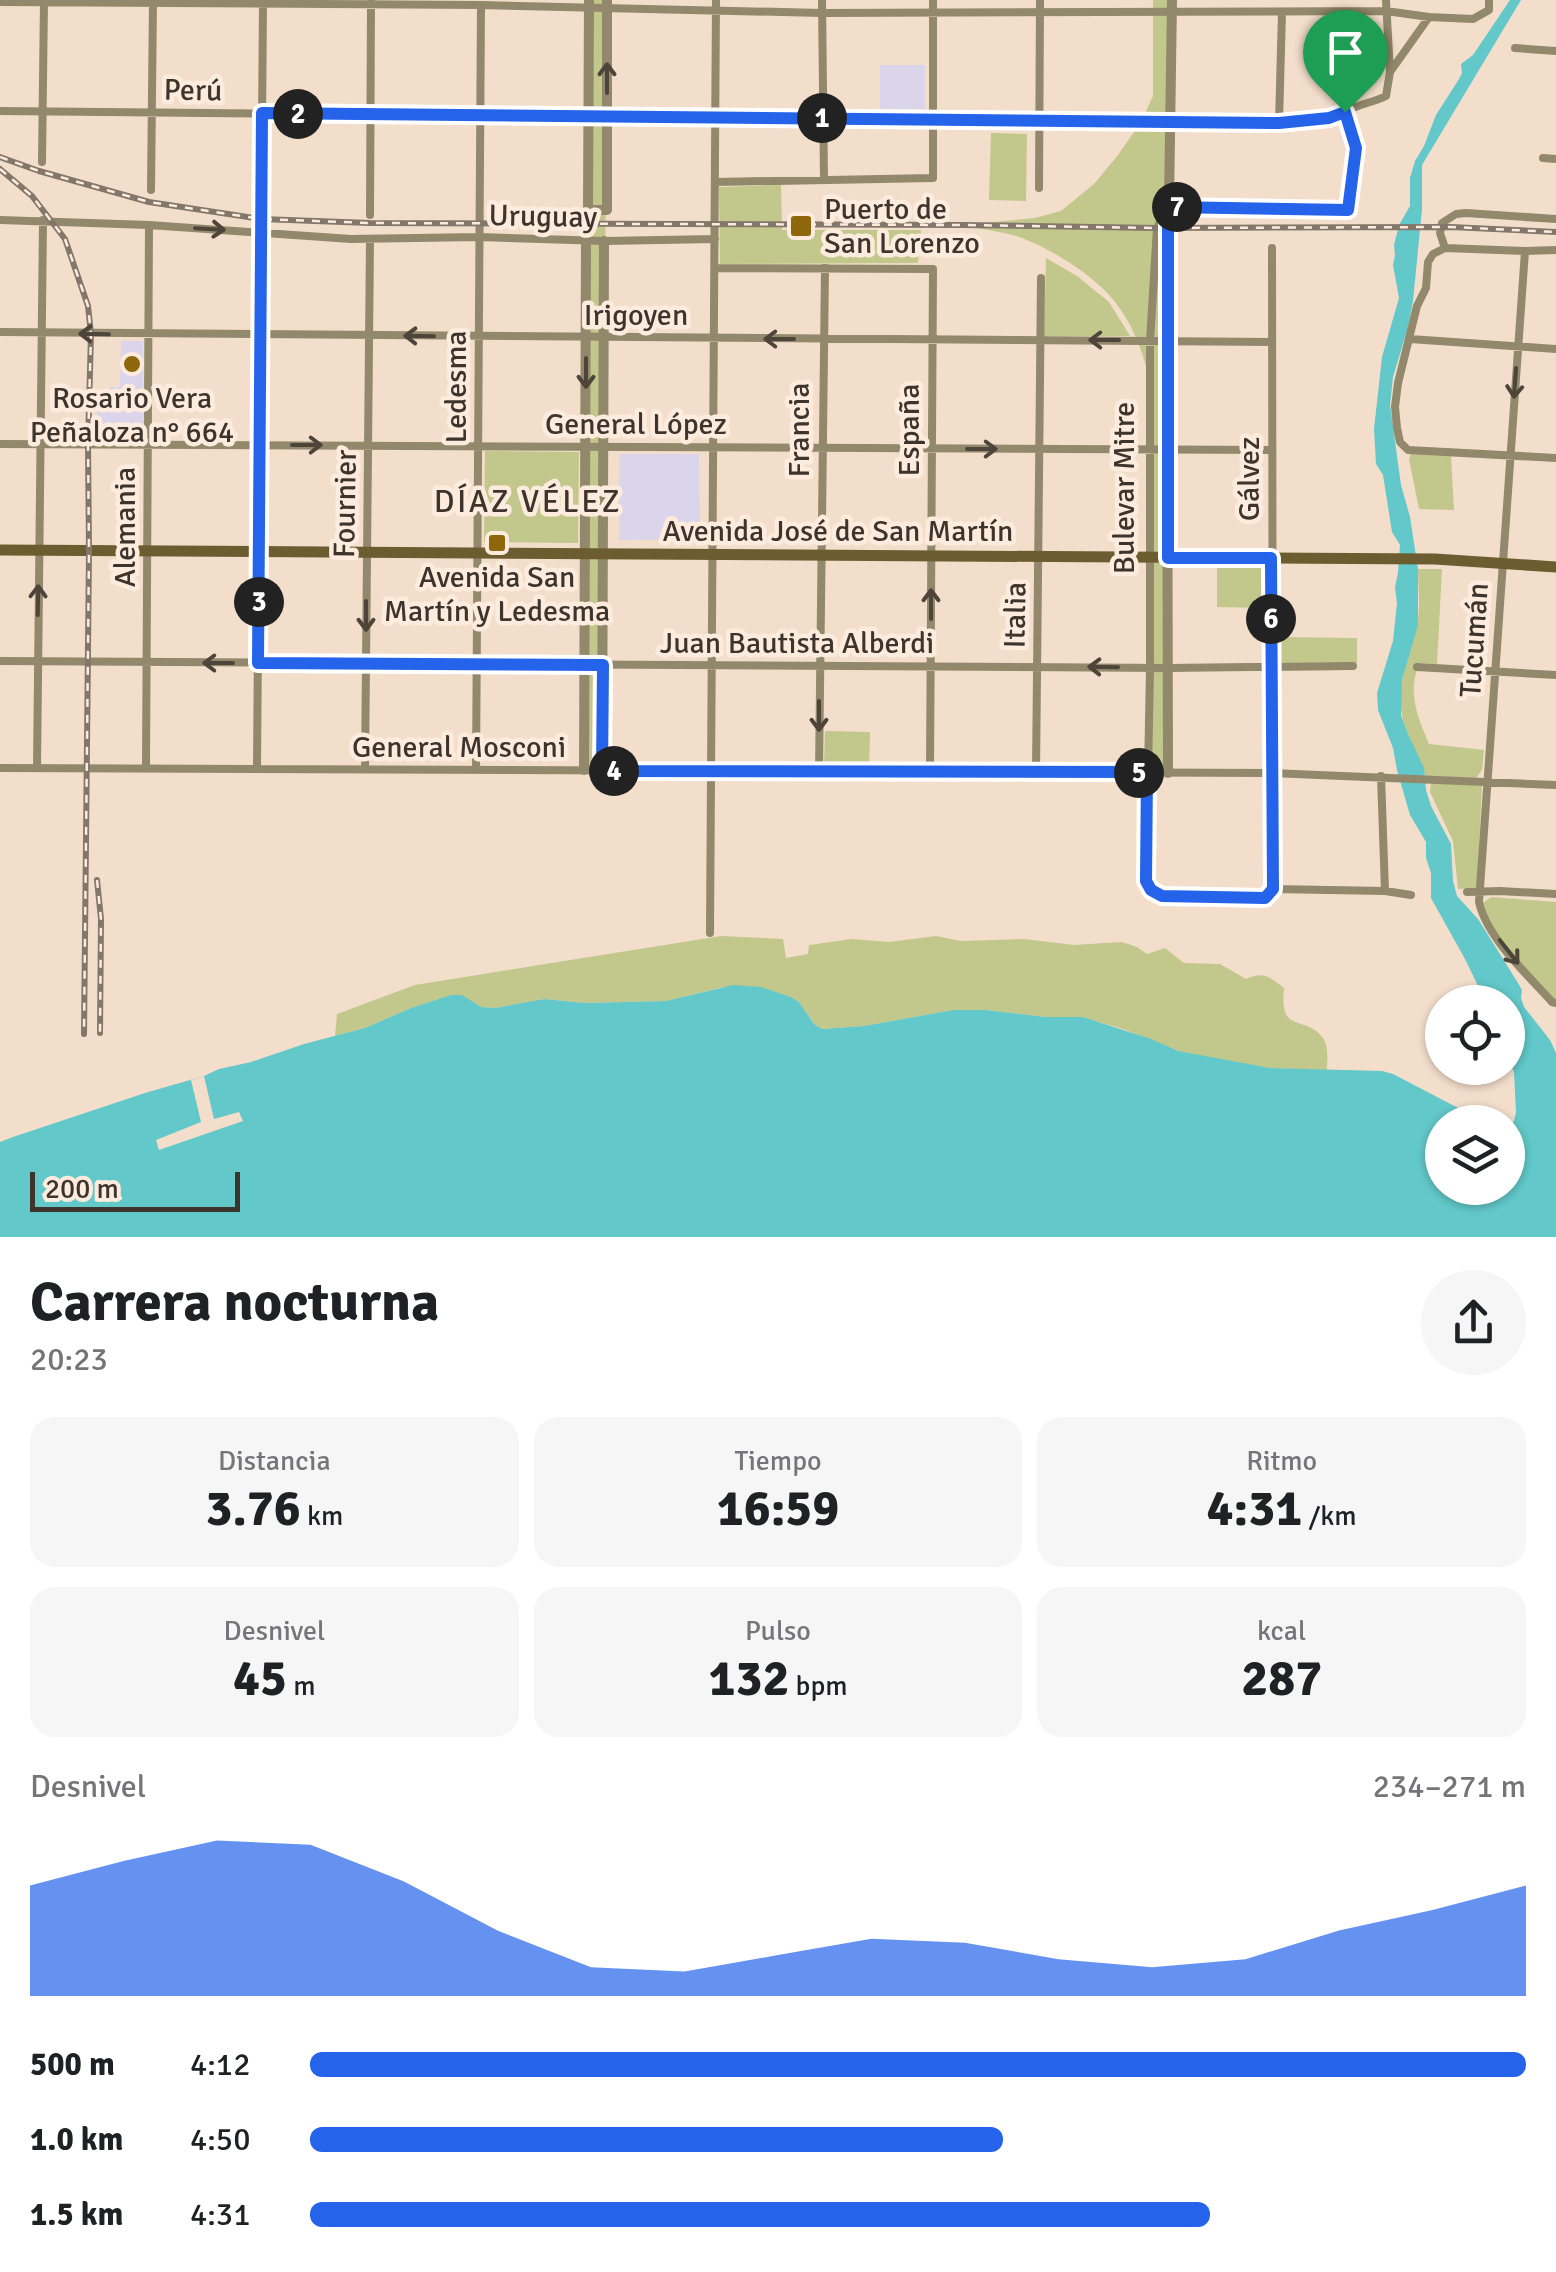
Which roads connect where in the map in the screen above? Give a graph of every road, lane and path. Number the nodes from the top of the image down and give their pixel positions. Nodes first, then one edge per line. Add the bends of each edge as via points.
1 (822, 0) edge
2 (933, 0) edge
3 (1040, 0) edge
4 (1489, 0) edge
5 (44, 1) edge
6 (152, 1) edge
7 (0, 2) edge
8 (263, 2) edge
9 (371, 2) edge
10 (480, 4) junction
11 (589, 4) edge
12 (607, 5) edge
13 (716, 5) edge
14 (1153, 5) edge
15 (1386, 5) edge
16 (1172, 6) edge
17 (933, 11) junction
18 (1040, 12) junction
19 (1282, 12) junction
20 (822, 13) junction
21 (1429, 17) junction
22 (1515, 48) dead end
23 (1556, 51) edge
24 (1390, 72) junction
25 (0, 111) edge
26 (43, 112) junction
27 (152, 112) junction
28 (1345, 112) junction
29 (262, 113) junction
30 (370, 114) junction
31 (480, 115) junction
32 (589, 116) junction
33 (607, 116) junction
34 (716, 118) junction
35 (823, 118) junction
36 (934, 120) junction
37 (1040, 120) junction
38 (1171, 122) junction
39 (1279, 123) junction
40 (1543, 158) dead end
41 (1556, 160) edge
42 (42, 162) dead end
43 (824, 179) junction
44 (715, 182) junction
45 (1040, 188) dead end
46 (152, 190) dead end
47 (1168, 207) junction
48 (370, 214) dead end
49 (1556, 219) edge
50 (0, 220) edge
51 (43, 220) junction
52 (149, 225) junction
53 (261, 232) junction
54 (479, 237) junction
55 (370, 239) junction
56 (715, 239) junction
57 (586, 240) junction
58 (604, 241) junction
59 (1272, 248) dead end
60 (1445, 248) junction
61 (1556, 250) edge
62 (1524, 251) junction
63 (715, 268) junction
64 (824, 268) junction
65 (1041, 278) dead end
66 (0, 332) edge
67 (42, 333) junction
68 (148, 334) junction
69 (260, 335) junction
70 (369, 336) junction
71 (604, 336) junction
72 (478, 337) junction
73 (586, 337) junction
74 (714, 338) junction
75 (1410, 338) junction
76 (822, 339) junction
77 (932, 340) junction
78 (1040, 340) junction
79 (1150, 340) junction
80 (1167, 341) junction
81 (1272, 342) junction
82 (1518, 347) junction
83 (1556, 349) edge
84 (0, 444) edge
85 (40, 444) junction
86 (148, 444) junction
87 (260, 445) junction
88 (478, 445) junction
89 (368, 446) junction
90 (585, 446) junction
91 (604, 447) junction
92 (713, 448) junction
93 (822, 448) junction
94 (932, 449) junction
95 (1040, 449) junction
96 (1150, 450) junction
97 (1271, 450) junction
98 (1167, 451) junction
99 (1510, 456) junction
100 (1556, 458) edge
101 (0, 550) edge
102 (38, 550) junction
103 (147, 551) junction
104 (259, 552) junction
105 (366, 553) junction
106 (477, 554) junction
107 (585, 555) junction
108 (603, 555) junction
109 (712, 555) junction
110 (821, 556) junction
111 (931, 556) junction
112 (1038, 556) junction
113 (1148, 558) junction
114 (1168, 558) junction
115 (1271, 558) junction
116 (1502, 562) junction
117 (1556, 567) edge
118 (0, 661) edge
119 (37, 662) junction
120 (147, 663) junction
121 (258, 663) junction
122 (366, 664) junction
123 (476, 664) junction
124 (585, 664) junction
125 (603, 665) junction
126 (711, 665) junction
127 (820, 666) junction
128 (930, 666) junction
129 (1038, 666) junction
130 (1353, 666) dead end
131 (1271, 667) junction
132 (1417, 667) dead end
133 (1150, 668) junction
134 (1166, 668) junction
135 (1494, 671) junction
136 (1556, 675) edge
137 (0, 768) edge
138 (37, 768) junction
139 (146, 768) junction
140 (257, 769) junction
141 (365, 770) junction
142 (476, 770) junction
143 (584, 770) junction
144 (602, 771) junction
145 (710, 771) junction
146 (930, 771) junction
147 (819, 772) junction
148 (1147, 772) junction
149 (1036, 773) junction
150 (1168, 773) junction
151 (1271, 773) junction
152 (1381, 776) junction
153 (1486, 781) junction
154 (1556, 785) edge
155 (1273, 889) junction
156 (1385, 891) junction
157 (1480, 891) junction
158 (1467, 892) dead end
159 (1556, 894) edge
160 (1411, 895) dead end
161 (710, 933) dead end
162 (1556, 1003) edge

1 - 20 street
2 - 17 street
3 - 18 street
4 - 21 street via 1488,10 1473,18
5 - 6 street
5 - 7 street
5 - 26 street
6 - 8 street
6 - 27 street
8 - 9 street
8 - 29 street
9 - 10 street
9 - 30 street
10 - 11 street
10 - 31 street, Ledesma
11 - 12 street
11 - 32 street
12 - 13 street
33 -> 12 street
13 - 20 street
13 - 34 street
14 - 16 street
14 - 18 street
15 - 19 street
15 - 21 street
15 - 24 street
16 - 19 street
16 - 38 street, Bulevar Mitre
17 - 18 street
17 - 20 street
17 - 36 street
18 - 37 street
19 - 39 street
20 - 35 street
21 - 24 street
22 - 23 street
24 - 28 street, Perú via 1386,96
25 - 26 street, Perú
26 - 27 street, Perú
26 - 42 street
27 - 29 street, Perú
27 - 46 street
28 - 39 street, Perú
28 - 47 street via 1356,148 1348,210
29 - 30 street, Perú
29 - 53 street
30 - 31 street, Perú
30 - 48 street
31 - 32 street, Perú
31 - 54 street, Ledesma
32 - 33 street, Perú
32 - 33 street via 588,210 606,210
33 - 34 street, Perú
34 - 35 street, Perú
34 - 44 street
35 - 36 street, Perú
35 - 43 street
36 - 37 street, Perú
36 - 43 street via 934,178
37 - 38 street, Perú
37 - 45 street
38 - 39 street, Perú
38 - 47 street, Bulevar Mitre
40 - 41 street
43 - 44 street
44 - 56 street
47 - 79 street, Bulevar Mitre via 1158,228
47 - 80 street, Bulevar Mitre
49 - 60 street via 1456,214 1442,223
50 - 51 street
51 - 52 street
51 - 67 street
52 -> 53 street
52 - 68 street, Alemania
53 - 55 street, Uruguay
53 - 69 street
54 - 55 street, Uruguay
54 - 57 street, Uruguay
54 - 72 street, Ledesma
55 - 70 street, Fournier
56 - 58 street, Uruguay
56 - 63 street
57 - 58 street, Uruguay
57 - 73 street
58 - 71 street
59 - 81 street, Gálvez
60 - 62 street
60 - 75 street via 1428,262
61 - 62 street
62 - 82 street, Tucumán
63 - 64 street
63 - 74 street
64 - 76 street, Francia
64 - 77 street, España via 933,270
65 - 78 street, Italia
66 - 67 street, Irigoyen
68 -> 67 street, Irigoyen
67 - 85 street
68 - 69 street, Irigoyen
68 - 86 street, Alemania
69 - 70 street, Irigoyen
69 - 87 street
72 -> 70 street, Irigoyen
70 - 89 street, Fournier
71 - 73 street, Irigoyen
71 - 74 street, Irigoyen
71 - 91 street
72 - 73 street, Irigoyen
72 - 88 street, Ledesma
73 -> 90 street
76 -> 74 street, Irigoyen
74 - 92 street
75 - 82 street
75 - 99 street via 1398,383 1400,442 1408,450
76 - 77 street, Irigoyen
76 - 93 street, Francia
77 - 78 street, Irigoyen
77 - 94 street, España
79 -> 78 street, Irigoyen
78 - 95 street, Italia
79 - 80 street, Irigoyen
79 - 96 street, Bulevar Mitre
80 - 81 street, Irigoyen
80 - 98 street, Bulevar Mitre
81 - 97 street, Gálvez
82 - 83 street
82 -> 99 street, Tucumán
84 - 85 street, General López
85 - 86 street, General López
85 - 102 street
86 - 87 street, General López
86 - 103 street, Alemania
87 -> 89 street, General López
87 - 104 street
88 - 89 street, General López
88 - 90 street, General López
88 - 106 street, Ledesma
89 - 105 street, Fournier
90 - 91 street, General López
90 - 107 street
91 - 92 street, General López
91 - 108 street
92 - 93 street, General López
92 - 109 street
93 - 94 street, General López
93 - 110 street, Francia
94 -> 95 street, General López
94 - 111 street, España
95 - 96 street, General López
95 - 112 street, Italia
96 - 98 street, General López
96 - 113 street, Bulevar Mitre
97 - 98 street, General López
97 - 115 street, Gálvez
98 - 114 street, Bulevar Mitre
99 - 100 street
99 - 116 street, Tucumán
101 - 102 main road, Avenida José de San Martín
102 - 103 main road, Avenida José de San Martín
119 -> 102 street
103 - 104 main road, Avenida José de San Martín
103 - 120 street, Alemania
104 - 105 main road, Avenida José de San Martín
104 - 121 street
105 - 106 main road, Avenida José de San Martín
105 -> 122 street, Fournier
106 - 107 main road, Avenida José de San Martín
106 - 123 street, Ledesma
107 - 108 main road, Avenida José de San Martín
107 - 124 street
108 - 109 main road, Avenida José de San Martín
108 - 125 street
109 - 110 main road, Avenida José de San Martín
109 - 126 street
110 - 111 main road, Avenida José de San Martín
110 - 127 street, Francia
111 - 112 main road, Avenida José de San Martín
128 -> 111 street, España
112 - 113 main road, Avenida José de San Martín
112 - 129 street, Italia
113 - 114 main road, Avenida José de San Martín
113 - 133 street, Bulevar Mitre
114 - 115 main road, Avenida José de San Martín
114 - 134 street, Bulevar Mitre
115 - 116 main road, Avenida José de San Martín
115 - 131 street, Gálvez
116 - 117 main road, Avenida José de San Martín
116 - 135 street, Tucumán
118 - 119 street, Juan Bautista Alberdi
119 - 120 street, Juan Bautista Alberdi
119 - 138 street
121 -> 120 street, Juan Bautista Alberdi
120 - 139 street, Alemania
121 - 122 street, Juan Bautista Alberdi
121 - 140 street
122 - 123 street, Juan Bautista Alberdi
122 - 141 street, Fournier
123 - 124 street, Juan Bautista Alberdi
123 - 142 street, Ledesma
124 - 125 street, Juan Bautista Alberdi
124 - 143 street
125 - 126 street, Juan Bautista Alberdi
125 - 144 street
126 - 127 street, Juan Bautista Alberdi
126 - 145 street
127 - 128 street, Juan Bautista Alberdi
127 -> 147 street, Francia
128 - 129 street, Juan Bautista Alberdi
128 - 146 street, España
133 -> 129 street, Juan Bautista Alberdi
129 - 149 street, Italia
130 - 131 street, Juan Bautista Alberdi
131 - 134 street, Juan Bautista Alberdi
131 - 151 street, Gálvez
132 - 135 street
133 - 134 street, Juan Bautista Alberdi
133 - 148 street, Bulevar Mitre
134 - 150 street, Bulevar Mitre
135 - 136 street
135 - 153 street, Tucumán
137 - 138 street, General Mosconi
138 - 139 street, General Mosconi
139 - 140 street, General Mosconi
140 - 141 street, General Mosconi
141 - 142 street, General Mosconi
142 - 143 street, General Mosconi
143 - 144 street, General Mosconi
144 - 145 street, General Mosconi
145 - 147 street, General Mosconi
145 - 161 street
146 - 147 street, General Mosconi
146 - 149 street, General Mosconi
148 - 149 street, General Mosconi
148 - 150 street, General Mosconi
148 - 155 street, Bulevar Mitre via 1151,890 1162,896 1265,898
150 - 151 street, General Mosconi
151 - 152 street, General Mosconi
151 - 155 street, Gálvez
152 - 153 street, General Mosconi
152 - 156 street
153 - 154 street, General Mosconi
153 - 157 street, Tucumán
155 - 156 street
156 - 160 street
157 - 158 street
157 - 159 street
157 -> 162 street, Tucumán via 1481,912 1505,949

